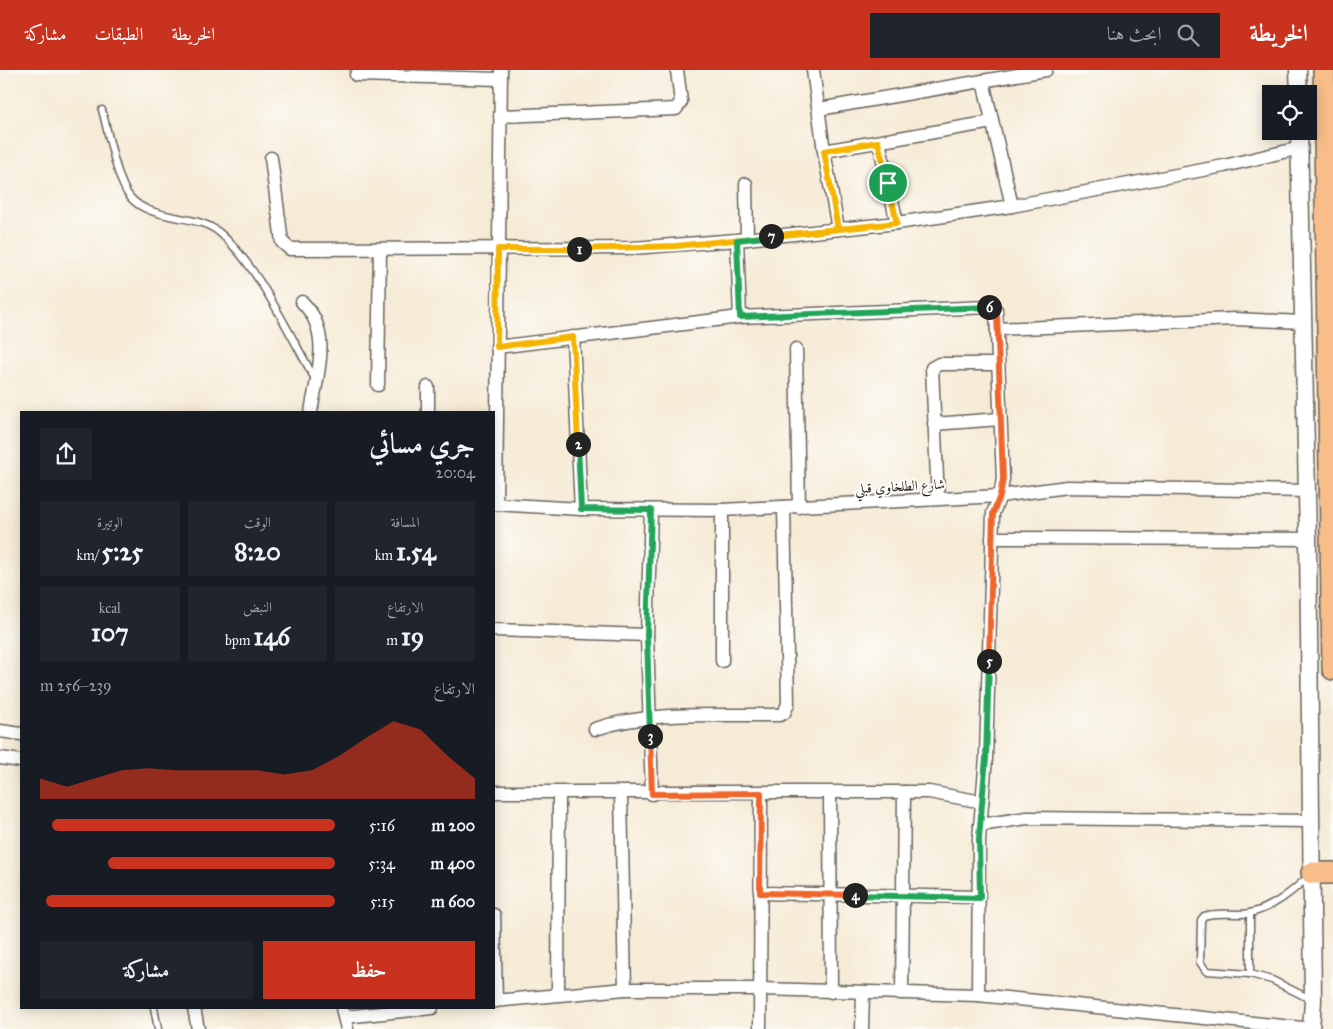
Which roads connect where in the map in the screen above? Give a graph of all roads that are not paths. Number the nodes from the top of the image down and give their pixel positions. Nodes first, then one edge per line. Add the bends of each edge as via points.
1 (677, 70) edge
2 (813, 70) edge
3 (1046, 70) edge
4 (1298, 70) edge
5 (1324, 70) edge
6 (356, 75) dead end
7 (501, 75) edge
8 (983, 81) junction
9 (1299, 85) edge
10 (818, 109) junction
11 (102, 110) dead end
12 (500, 116) junction
13 (992, 122) junction
14 (1300, 140) edge
15 (878, 142) junction
16 (1300, 148) junction
17 (824, 151) junction
18 (271, 158) dead end
19 (746, 184) dead end
20 (1012, 206) junction
21 (897, 223) junction
22 (838, 229) junction
23 (742, 239) junction
24 (380, 249) junction
25 (498, 249) junction
26 (302, 302) dead end
27 (740, 317) junction
28 (1303, 322) junction
29 (997, 329) junction
30 (573, 337) junction
31 (497, 347) junction
32 (796, 349) dead end
33 (997, 364) junction
34 (316, 380) junction
35 (378, 386) dead end
36 (428, 387) dead end
37 (311, 411) edge
38 (428, 411) edge
39 (1000, 420) junction
40 (934, 424) junction
41 (1307, 490) junction
42 (1000, 496) junction
43 (938, 499) junction
44 (495, 504) edge
45 (784, 507) junction
46 (799, 507) junction
47 (581, 509) junction
48 (651, 510) junction
49 (722, 510) junction
50 (992, 538) junction
51 (1308, 540) junction
52 (495, 630) edge
53 (647, 635) junction
54 (722, 661) dead end
55 (1333, 669) edge
56 (650, 718) junction
57 (595, 730) dead end
58 (0, 731) edge
59 (20, 734) edge
60 (0, 758) edge
61 (20, 761) edge
62 (495, 792) edge
63 (904, 792) junction
64 (761, 793) junction
65 (830, 793) junction
66 (559, 794) junction
67 (621, 794) junction
68 (652, 794) junction
69 (982, 802) junction
70 (1311, 822) junction
71 (980, 825) junction
72 (1312, 873) junction
73 (1333, 873) edge
74 (760, 893) junction
75 (830, 894) junction
76 (903, 896) junction
77 (980, 898) junction
78 (1250, 913) junction
79 (1250, 974) junction
80 (625, 989) junction
81 (760, 989) junction
82 (831, 992) junction
83 (863, 993) junction
84 (902, 993) junction
85 (558, 994) junction
86 (978, 995) junction
87 (495, 1001) edge
88 (1313, 1001) junction
89 (154, 1009) edge
90 (194, 1009) edge
91 (423, 1009) edge
92 (344, 1018) edge
93 (158, 1029) edge
94 (198, 1029) edge
95 (760, 1029) edge
96 (862, 1029) edge
97 (1312, 1029) edge

1 - 12 street via 681,102 676,109
2 - 10 street
3 - 8 street
4 - 9 street
5 - 55 highway
6 - 7 street
7 - 12 street
8 - 10 street
8 - 13 street
10 - 17 street
11 - 34 lane via 129,196 147,209 204,224 220,234 259,282
12 - 25 street
13 - 15 street
13 - 20 street
14 - 16 street
15 - 17 street
15 - 21 street
16 - 20 street via 1224,166
16 - 28 street
17 - 22 street
18 - 24 street via 282,242 286,247 294,250
19 - 23 street
20 - 21 street
21 - 22 street
22 - 23 street
23 - 25 street via 634,248
23 - 27 street
24 - 25 street
24 - 35 street
25 - 31 street
26 - 34 street via 314,315 322,342
27 - 29 street via 990,307 997,313
27 - 30 street
28 - 29 street via 1235,319
28 - 41 street
29 - 33 street
30 - 31 street
30 - 47 street
31 - 44 street
32 - 46 street
33 - 39 street
33 - 40 street via 935,365 932,372
34 - 37 street
36 - 38 street
39 - 40 street
39 - 42 street via 1003,479
40 - 43 street
41 - 42 street, شارع الطلخاوي قبلي via 1068,486
41 - 51 street
42 - 43 street, شارع الطلخاوي قبلي
42 - 50 street via 993,513
43 - 46 street, شارع الطلخاوي قبلي
44 - 47 street, شارع الطلخاوي قبلي
45 - 46 street, شارع الطلخاوي قبلي
45 - 49 street, شارع الطلخاوي قبلي
45 - 56 street via 787,710 780,715
47 - 48 street, شارع الطلخاوي قبلي
48 - 49 street, شارع الطلخاوي قبلي
48 - 53 street
49 - 54 street
50 - 51 street
50 - 69 street
51 - 70 street
52 - 53 street
53 - 56 street
56 - 57 street
56 - 68 street
58 - 59 street
60 - 61 street
62 - 66 street
63 - 65 street
63 - 69 street via 938,793
63 - 76 street
64 - 65 street
64 - 68 street
64 - 74 street
65 - 75 street
66 - 67 street
66 - 85 street
67 - 68 street
67 - 80 street
69 - 71 street
70 - 71 street via 1027,818
70 - 72 street
71 - 77 street
72 - 73 highway
72 - 78 lane via 1273,904
72 - 88 street
74 - 75 street
74 - 81 street
75 - 76 street
75 - 82 street
76 - 77 street
76 - 84 street
77 - 86 street
78 - 79 lane
78 - 79 lane via 1204,916 1201,920 1200,962 1206,971
79 - 88 lane via 1286,986
80 - 81 street
80 - 85 street
81 - 82 street
81 - 95 street
82 - 83 street
83 - 84 street
83 - 96 street
84 - 86 street
85 - 87 street
86 - 97 street
88 - 97 street
89 - 93 lane
90 - 94 street
91 - 92 street

